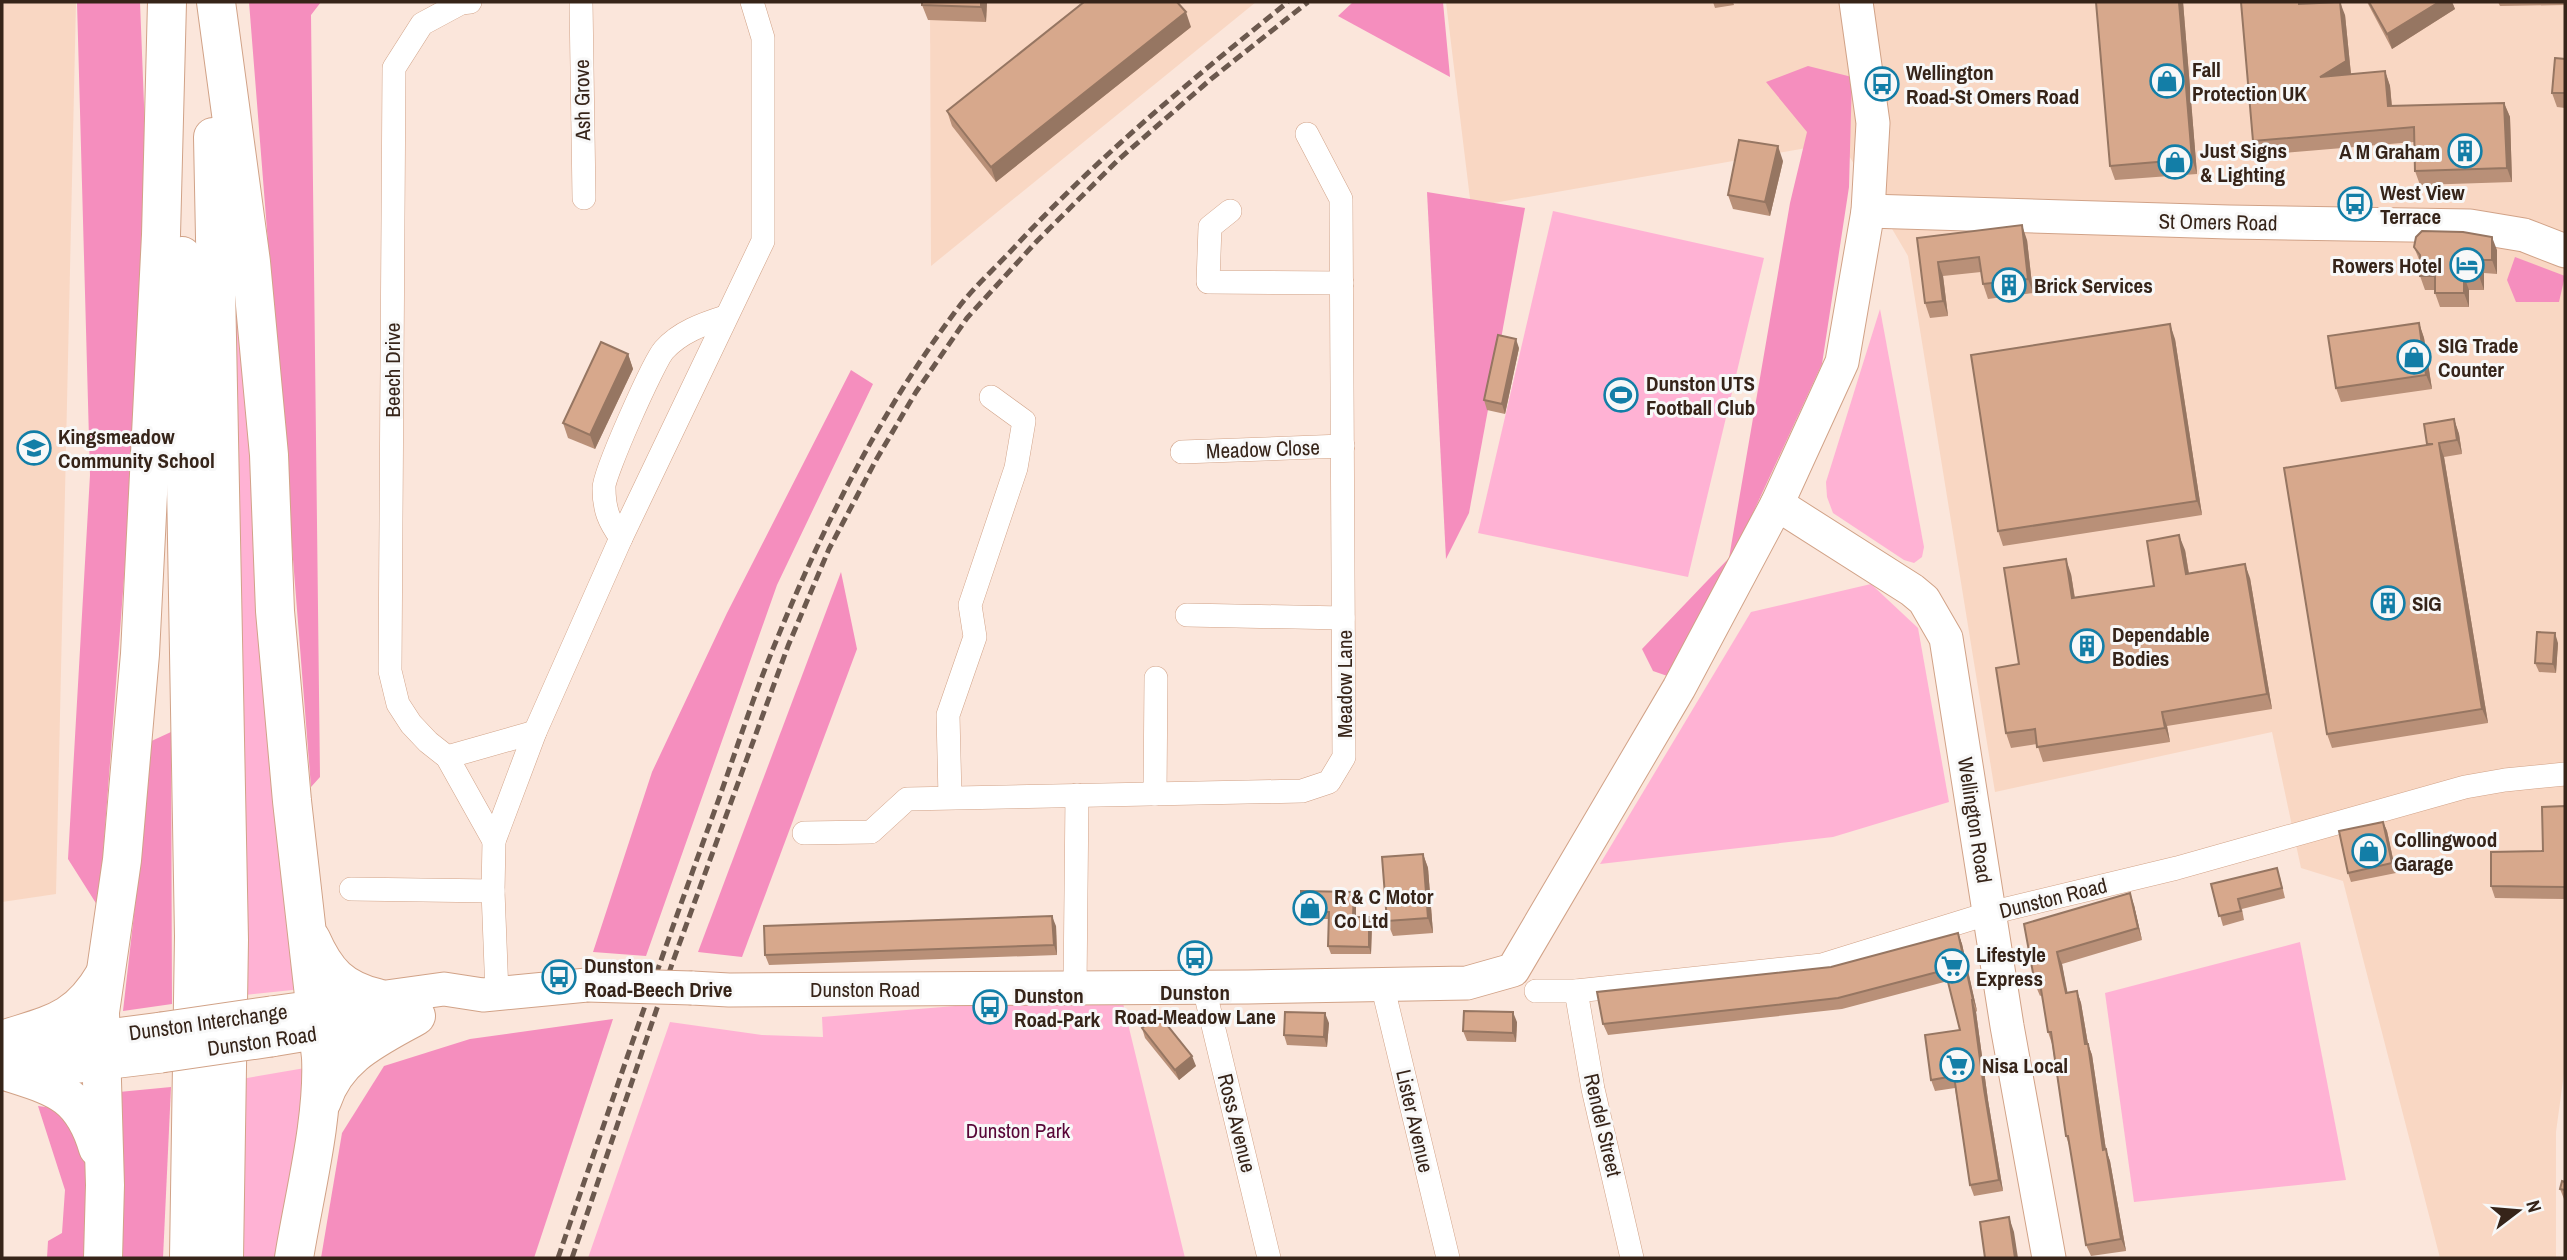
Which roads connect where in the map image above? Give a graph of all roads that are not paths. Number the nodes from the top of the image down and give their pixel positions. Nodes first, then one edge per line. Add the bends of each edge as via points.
1 (169, 2) edge
2 (210, 2) edge
3 (216, 2) edge
4 (470, 2) edge
5 (581, 2) edge
6 (752, 2) edge
7 (1856, 2) edge
8 (1307, 134) dead end
9 (584, 198) dead end
10 (1230, 211) dead end
11 (1868, 211) junction
12 (2565, 251) edge
13 (1342, 283) junction
14 (725, 317) junction
15 (991, 397) dead end
16 (1343, 446) junction
17 (1182, 452) dead end
18 (1777, 504) junction
19 (621, 538) junction
20 (1186, 615) dead end
21 (1343, 618) junction
22 (1156, 678) dead end
23 (535, 732) junction
24 (447, 757) junction
25 (2565, 774) edge
26 (1155, 794) junction
27 (1077, 795) junction
28 (950, 797) junction
29 (804, 833) dead end
30 (494, 841) junction
31 (351, 889) dead end
32 (493, 891) junction
33 (1990, 913) junction
34 (308, 930) junction
35 (107, 971) junction
36 (1382, 984) junction
37 (1075, 988) junction
38 (1204, 988) junction
39 (1536, 991) dead end
40 (1576, 991) junction
41 (490, 994) junction
42 (377, 998) junction
43 (416, 1016) junction
44 (318, 1020) junction
45 (2, 1040) edge
46 (100, 1050) junction
47 (2, 1060) edge
48 (2, 1070) edge
49 (318, 1116) junction
50 (105, 1185) junction
51 (103, 1258) edge
52 (189, 1258) edge
53 (224, 1258) edge
54 (294, 1258) edge
55 (1269, 1258) edge
56 (1448, 1258) edge
57 (1632, 1258) edge
58 (2049, 1258) edge

1 - 35 highway via 140,654
1 - 52 highway via 184,288 194,922
2 - 53 highway via 229,940
3 - 34 highway via 252,275 269,455 275,611
4 - 24 street, Beech Drive via 422,24 394,68 390,671 398,704 411,724
5 - 9 street, Ash Grove
6 - 14 street via 763,38 763,241
7 - 11 street, Dunston Road via 1873,123
8 - 13 street, Meadow Lane via 1342,199
10 - 13 street via 1210,228 1208,282
11 - 12 street, St Omers Road via 2470,226 2524,235
11 - 18 street, Dunston Road via 1842,362
13 - 16 street, Meadow Lane
14 - 19 street
14 - 19 street via 696,326 664,351 632,414 603,485 607,519
15 - 28 street via 1024,421 1016,468 970,605 975,637 948,715
16 - 17 street, Meadow Close
16 - 21 street, Meadow Lane
18 - 33 street, Wellington Road via 1912,590 1924,600 1946,638
18 - 36 street, Dunston Road via 1679,688 1513,970 1467,983
19 - 23 street
20 - 21 street
21 - 26 street, Meadow Lane via 1344,757 1329,782 1302,791
22 - 26 street
23 - 24 street
23 - 30 street
24 - 30 street, Beech Drive
25 - 33 street, Dunston Road via 2465,787
26 - 27 street, Meadow Lane
27 - 28 street, Meadow Lane
27 - 37 street
28 - 29 street, Meadow Lane via 907,799 871,831
30 - 32 street
31 - 32 street
32 - 41 street
33 - 40 street, Dunston Road via 1822,965
33 - 58 street, Wellington Road
34 - 42 highway via 334,978
34 - 44 highway
35 - 45 highway via 89,999 73,1013
35 - 46 highway
36 - 38 street, Dunston Road
36 - 56 street, Lister Avenue
37 - 38 street, Dunston Road
37 - 41 street, Dunston Road, bridge via 729,990 587,985
38 - 55 street, Ross Avenue
39 - 40 street, Dunston Road
40 - 57 street, Rendel Street
41 - 42 street, Dunston Road via 444,989
41 - 43 street, Dunston Road via 448,1011
42 - 44 street, Dunston Road
43 - 44 street, Dunston Road
43 - 49 highway via 346,1060 332,1080
44 - 46 street, Dunston Interchange, bridge
44 - 49 highway via 322,1074
46 - 47 street, Dunston Interchange via 78,1040 37,1059
46 - 50 highway
48 - 50 highway via 74,1101 93,1134
49 - 54 highway
50 - 51 highway

